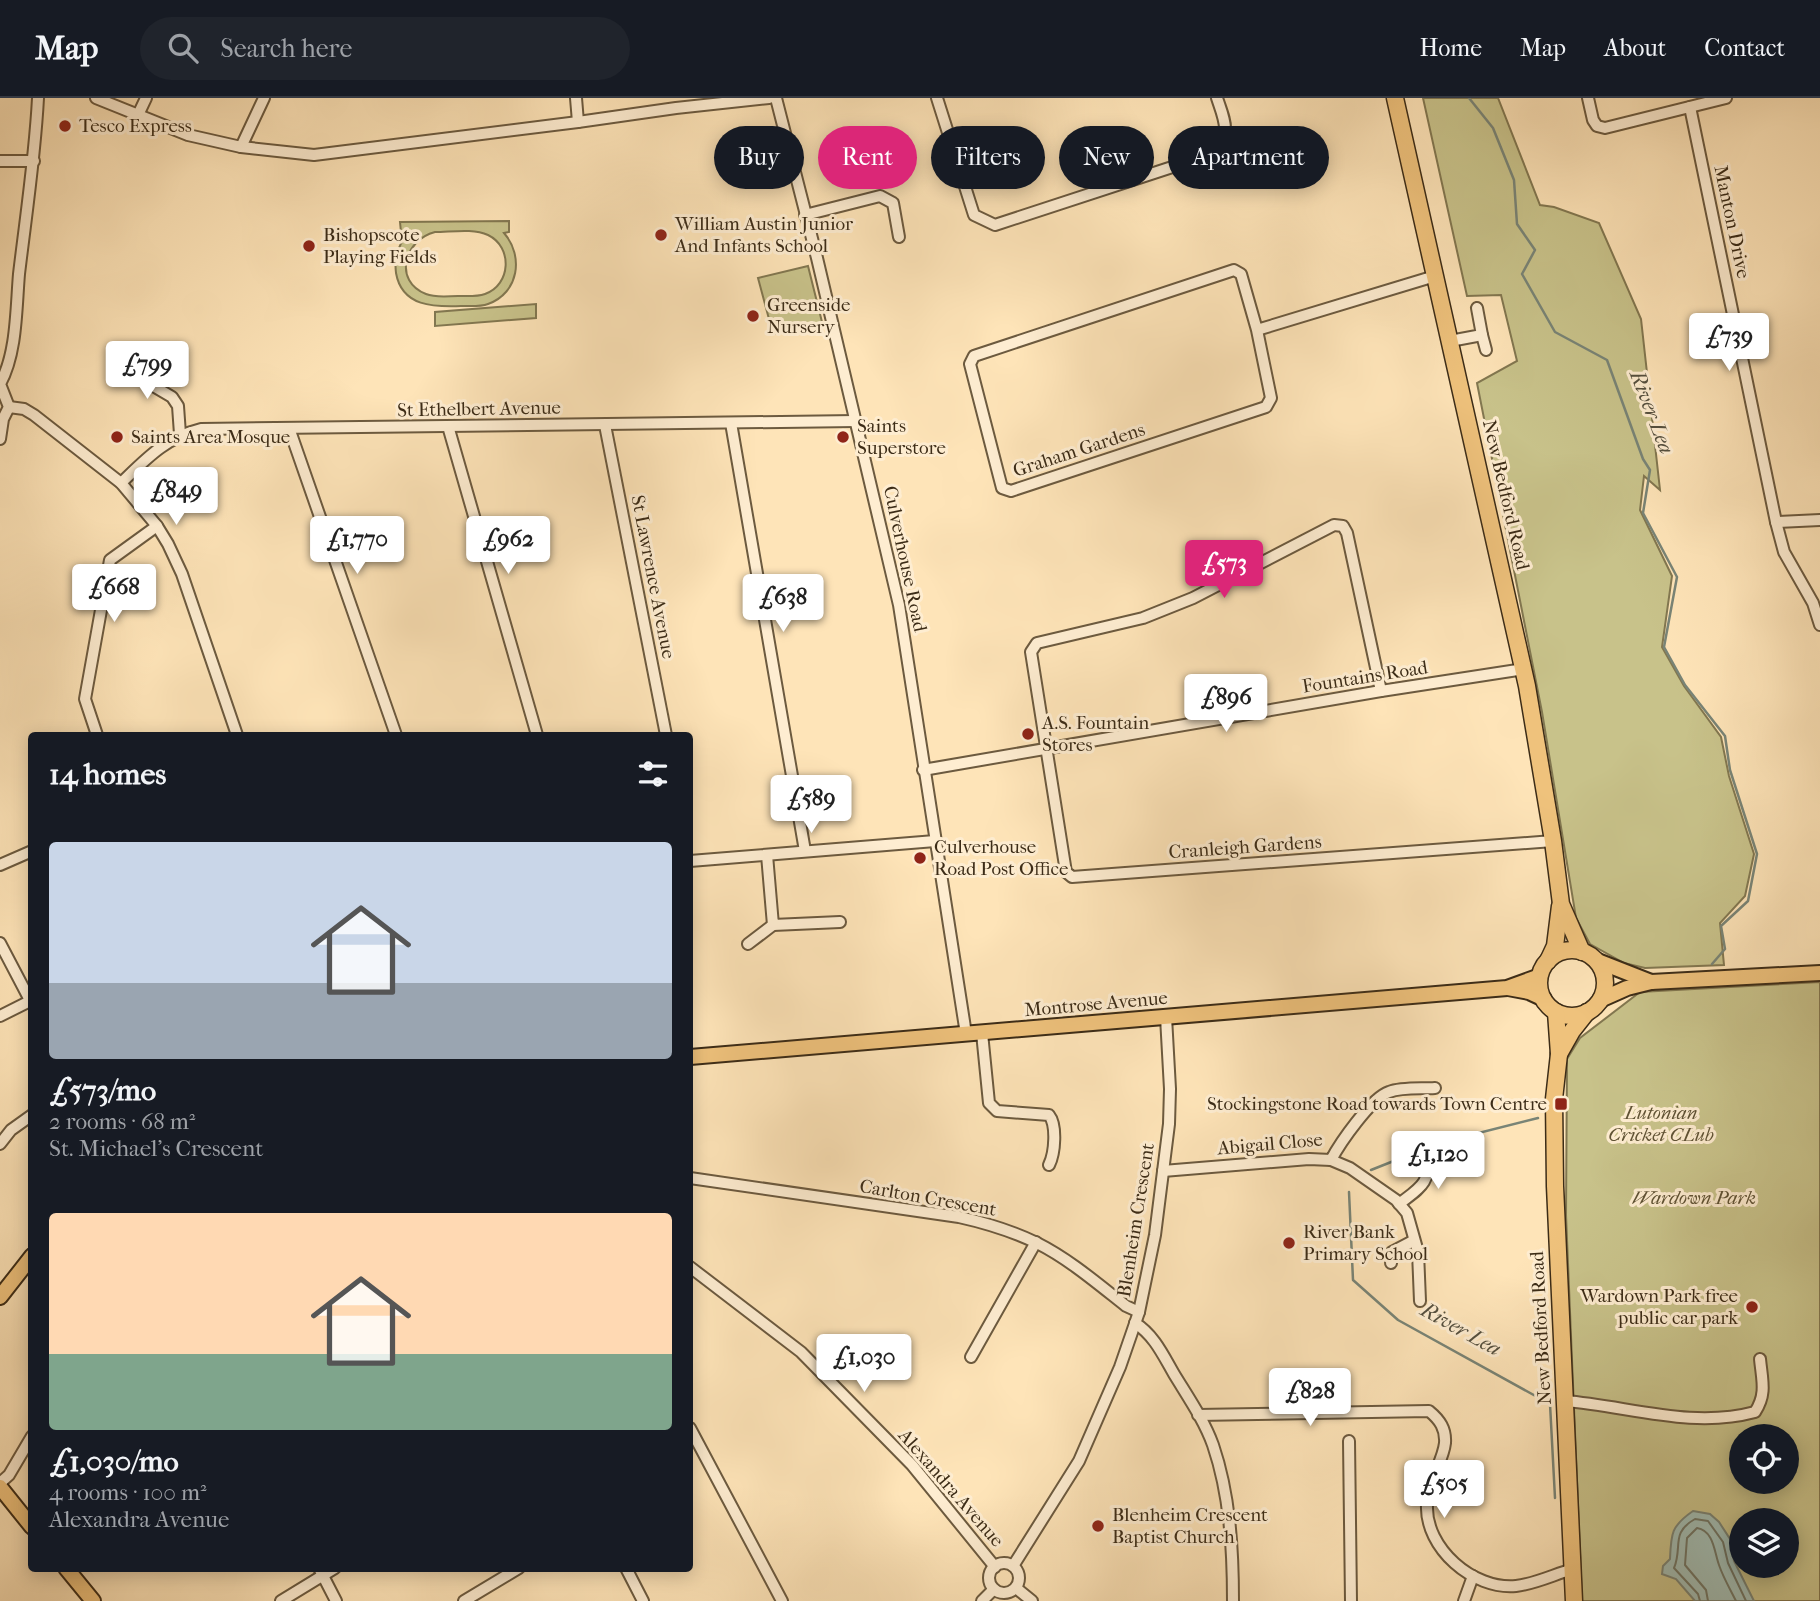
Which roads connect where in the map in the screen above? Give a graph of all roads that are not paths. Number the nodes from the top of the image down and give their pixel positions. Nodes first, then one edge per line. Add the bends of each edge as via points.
1 (38, 98) edge
2 (96, 98) edge
3 (146, 98) edge
4 (264, 98) edge
5 (576, 98) edge
6 (769, 98) edge
7 (776, 98) edge
8 (937, 98) edge
9 (1217, 98) edge
10 (1395, 98) edge
11 (1588, 98) edge
12 (1726, 98) edge
13 (1690, 107) junction
14 (138, 115) junction
15 (578, 122) junction
16 (242, 147) junction
17 (0, 161) edge
18 (34, 161) junction
19 (805, 215) junction
20 (899, 237) dead end
21 (1435, 276) junction
22 (1477, 308) dead end
23 (1257, 330) junction
24 (1482, 335) junction
25 (1450, 341) junction
26 (1486, 350) dead end
27 (128, 363) dead end
28 (0, 384) edge
29 (9, 407) junction
30 (856, 421) junction
31 (731, 423) junction
32 (605, 425) junction
33 (448, 426) junction
34 (289, 428) junction
35 (180, 434) junction
36 (0, 439) edge
37 (121, 483) junction
38 (1820, 520) edge
39 (1776, 522) junction
40 (157, 526) junction
41 (1820, 625) edge
42 (1524, 669) junction
43 (1381, 691) junction
44 (96, 732) edge
45 (236, 732) edge
46 (395, 732) edge
47 (536, 732) edge
48 (665, 732) edge
49 (1046, 749) junction
50 (923, 770) junction
51 (935, 841) junction
52 (1553, 841) junction
53 (805, 851) junction
54 (28, 853) edge
55 (767, 855) junction
56 (693, 860) edge
57 (0, 865) edge
58 (1561, 904) junction
59 (840, 922) dead end
60 (774, 925) junction
61 (0, 943) edge
62 (748, 944) dead end
63 (1589, 956) junction
64 (1548, 961) junction
65 (1820, 973) edge
66 (1540, 976) junction
67 (1651, 982) junction
68 (1507, 988) junction
69 (28, 996) edge
70 (1544, 999) junction
71 (1601, 1000) junction
72 (28, 1003) edge
73 (1556, 1012) junction
74 (1587, 1012) junction
75 (0, 1016) edge
76 (1166, 1017) junction
77 (982, 1033) junction
78 (966, 1034) junction
79 (1559, 1054) junction
80 (693, 1057) edge
81 (1435, 1088) dead end
82 (28, 1118) edge
83 (0, 1144) edge
84 (1428, 1155) dead end
85 (1331, 1160) junction
86 (1049, 1165) dead end
87 (1163, 1171) junction
88 (693, 1178) edge
89 (1399, 1204) junction
90 (1413, 1241) junction
91 (1036, 1242) junction
92 (28, 1261) edge
93 (1391, 1263) dead end
94 (693, 1269) edge
95 (0, 1297) edge
96 (1420, 1301) dead end
97 (1139, 1312) junction
98 (1135, 1323) junction
99 (971, 1357) dead end
100 (1760, 1359) dead end
101 (1565, 1401) junction
102 (1198, 1415) junction
103 (693, 1434) edge
104 (1349, 1441) dead end
105 (28, 1443) edge
106 (0, 1485) edge
107 (28, 1522) edge
108 (1013, 1566) junction
109 (995, 1567) junction
110 (1573, 1569) junction
111 (69, 1572) edge
112 (320, 1572) edge
113 (512, 1572) edge
114 (628, 1572) edge
115 (1474, 1576) junction
116 (1016, 1588) junction
117 (994, 1589) junction
118 (93, 1601) edge
119 (281, 1601) edge
120 (336, 1601) edge
121 (464, 1601) edge
122 (643, 1601) edge
123 (782, 1601) edge
124 (982, 1601) edge
125 (1032, 1601) edge
126 (1233, 1601) edge
127 (1351, 1601) edge
128 (1464, 1601) edge
129 (1574, 1601) edge

1 - 18 street
2 - 14 street
3 - 14 street
4 - 16 street
5 - 15 street
6 - 15 street
7 - 19 street, Culverhouse Road
8 - 9 street via 974,215 995,225 1212,154 1223,143 1226,128
10 - 21 highway, New Bedford Road
11 - 13 street via 1593,120 1605,128
12 - 13 street
13 - 39 street, Manton Drive
14 - 16 street via 188,135
15 - 16 street via 314,155
17 - 18 street
18 - 28 street via 9,361
19 - 20 street via 880,196 893,203
19 - 30 street, Culverhouse Road
21 - 23 street
21 - 25 highway, New Bedford Road
22 - 24 street
23 - 23 street, Graham Gardens via 1271,398 1266,407 1011,491 1002,488 970,363 974,356 1234,270 1241,274
24 - 25 street
24 - 26 street
25 - 42 highway, New Bedford Road
27 - 35 street via 138,377 172,397 178,406
28 - 29 street
29 - 36 street
29 - 37 street via 34,415
30 - 31 street, St Ethelbert Avenue
30 - 50 street, Culverhouse Road via 899,605
31 - 32 street, St Ethelbert Avenue
31 - 53 street
32 - 33 street, St Ethelbert Avenue
32 - 48 street, St Lawrence Avenue
33 - 34 street, St Ethelbert Avenue
33 - 47 street
34 - 35 street, St Ethelbert Avenue via 201,429
34 - 46 street
35 - 37 street, St Ethelbert Avenue via 151,453
37 - 40 street
38 - 39 street
39 - 41 street, Manton Drive via 1784,552
40 - 44 street via 110,560 85,699
40 - 45 street via 182,574
42 - 43 street, Fountains Road
42 - 52 highway, New Bedford Road
43 - 49 street, Fountains Road
43 - 49 street via 1347,533 1343,526 1334,525 1193,598 1143,618 1037,643 1031,652
49 - 50 street, Fountains Road
49 - 52 street, Cranleigh Gardens via 1066,872 1072,877
50 - 51 street, Culverhouse Road
51 - 53 street
51 - 78 street, Culverhouse Road
52 - 58 highway, New Bedford Road
53 - 55 street
54 - 57 street
55 - 56 street
55 - 60 street
58 - 63 highway, New Bedford Road
58 - 64 highway, New Bedford Road
59 - 60 street
60 - 62 street
61 - 69 street
63 - 64 highway via 1563,951
63 - 67 main road
63 - 71 highway via 1602,968 1605,990
64 - 66 highway
65 - 67 main road
66 - 68 main road, Montrose Avenue
66 - 70 highway
67 - 71 main road
68 - 70 main road, Montrose Avenue
68 - 76 main road, Montrose Avenue
70 - 73 highway
71 - 74 highway
72 - 75 street
73 - 74 highway via 1577,1016
73 - 79 highway, New Bedford Road
74 - 79 highway, New Bedford Road
76 - 77 main road, Montrose Avenue
76 - 87 street, Blenheim Crescent via 1170,1089
77 - 78 main road, Montrose Avenue
77 - 86 street via 989,1103 996,1111 1053,1119
78 - 80 main road, Montrose Avenue
79 - 101 highway, New Bedford Road via 1554,1099 1555,1186
81 - 85 street, Abigail Close via 1388,1092 1358,1119
82 - 83 street
84 - 89 street via 1426,1180
85 - 87 street, Abigail Close
85 - 89 street via 1350,1168
87 - 97 street, Blenheim Crescent
88 - 91 street, Carlton Crescent via 959,1217
89 - 90 street via 1416,1220
90 - 93 street via 1392,1252
90 - 96 street via 1418,1252
91 - 97 street, Carlton Crescent
91 - 99 street
92 - 95 main road
94 - 109 street, Alexandra Avenue via 800,1352 912,1465
97 - 98 street, Blenheim Crescent
98 - 102 street via 1151,1336
98 - 108 street, Blenheim Crescent via 1079,1461
100 - 101 street via 1762,1402 1755,1412 1732,1418 1681,1417
101 - 110 highway, New Bedford Road
102 - 115 street via 1429,1411 1444,1429 1445,1445 1430,1482 1429,1527 1436,1544
102 - 126 street via 1212,1444 1224,1489
103 - 123 street
104 - 127 street
105 - 106 street
106 - 107 main road
108 - 109 street
108 - 116 street via 1019,1579
109 - 117 street via 989,1580
110 - 115 street via 1517,1586 1496,1585
110 - 129 highway, New Bedford Road
111 - 118 main road
112 - 119 street
112 - 120 street
113 - 121 street
114 - 122 street
115 - 128 street
116 - 117 street via 1007,1593
116 - 125 street
117 - 124 street

